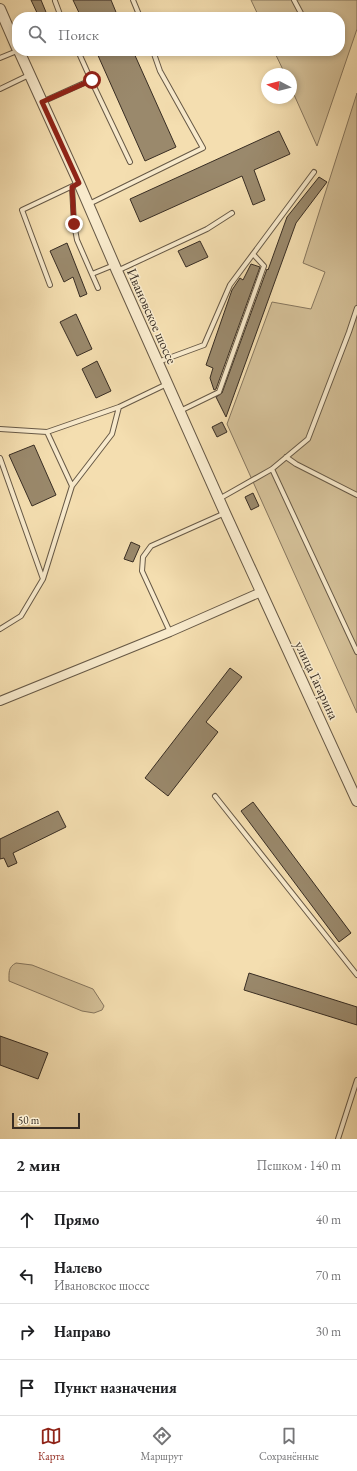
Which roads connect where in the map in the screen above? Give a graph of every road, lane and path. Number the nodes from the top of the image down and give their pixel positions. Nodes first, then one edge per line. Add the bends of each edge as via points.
1 (133, 0) edge
2 (294, 0) edge
3 (55, 1) edge
4 (0, 10) edge
5 (59, 12) edge
6 (138, 12) edge
7 (300, 12) edge
8 (12, 37) edge
9 (12, 53) edge
10 (20, 56) edge
11 (80, 56) edge
12 (155, 56) edge
13 (0, 58) edge
14 (29, 75) junction
15 (92, 80) junction
16 (0, 89) edge
17 (42, 102) junction
18 (130, 162) dead end
19 (314, 172) dead end
20 (75, 185) junction
21 (88, 204) junction
22 (232, 213) dead end
23 (253, 254) junction
24 (115, 268) junction
25 (92, 274) junction
26 (50, 285) dead end
27 (98, 288) dead end
28 (357, 308) edge
29 (158, 362) junction
30 (167, 384) junction
31 (119, 406) junction
32 (179, 411) junction
33 (0, 428) edge
34 (47, 432) junction
35 (286, 457) junction
36 (0, 458) edge
37 (272, 469) junction
38 (72, 486) junction
39 (357, 495) edge
40 (219, 499) junction
41 (225, 513) junction
42 (43, 579) junction
43 (261, 592) junction
44 (0, 629) edge
45 (170, 632) junction
46 (357, 643) edge
47 (356, 650) edge
48 (0, 702) edge
49 (215, 796) dead end
50 (357, 801) edge
51 (357, 976) edge
52 (357, 1080) edge
53 (338, 1139) edge

1 - 6 lane
2 - 7 lane
3 - 5 lane
4 - 8 street
9 - 13 lane
10 - 14 street, Ивановское шоссе
11 - 15 lane
12 - 21 lane via 160,71 203,148
14 - 16 lane
14 - 17 street, Ивановское шоссе
15 - 17 lane
15 - 18 lane
17 - 20 street, Ивановское шоссе
19 - 23 lane
20 - 21 street, Ивановское шоссе
20 - 25 lane via 74,224 77,240
20 - 26 lane via 22,210
21 - 24 street, Ивановское шоссе
22 - 24 lane via 207,229
23 - 29 lane via 230,285 204,345
23 - 32 lane via 264,266 219,392
24 - 25 lane
24 - 29 street, Ивановское шоссе
25 - 27 lane
28 - 35 lane via 308,439
29 - 30 street, Ивановское шоссе
30 - 31 lane
30 - 32 street, Ивановское шоссе
31 - 34 lane
31 - 38 lane via 112,434
32 - 40 street, Ивановское шоссе
33 - 34 lane
34 - 38 lane
35 - 37 lane
35 - 39 lane
36 - 42 lane
37 - 40 lane
37 - 47 lane
38 - 42 lane
40 - 41 street, Ивановское шоссе
41 - 43 street, Ивановское шоссе
41 - 45 lane via 151,546 143,557 142,571
42 - 44 lane via 21,616
43 - 45 street
43 - 50 street, улица Гагарина
45 - 48 street
46 - 47 lane
49 - 51 lane
52 - 53 lane

